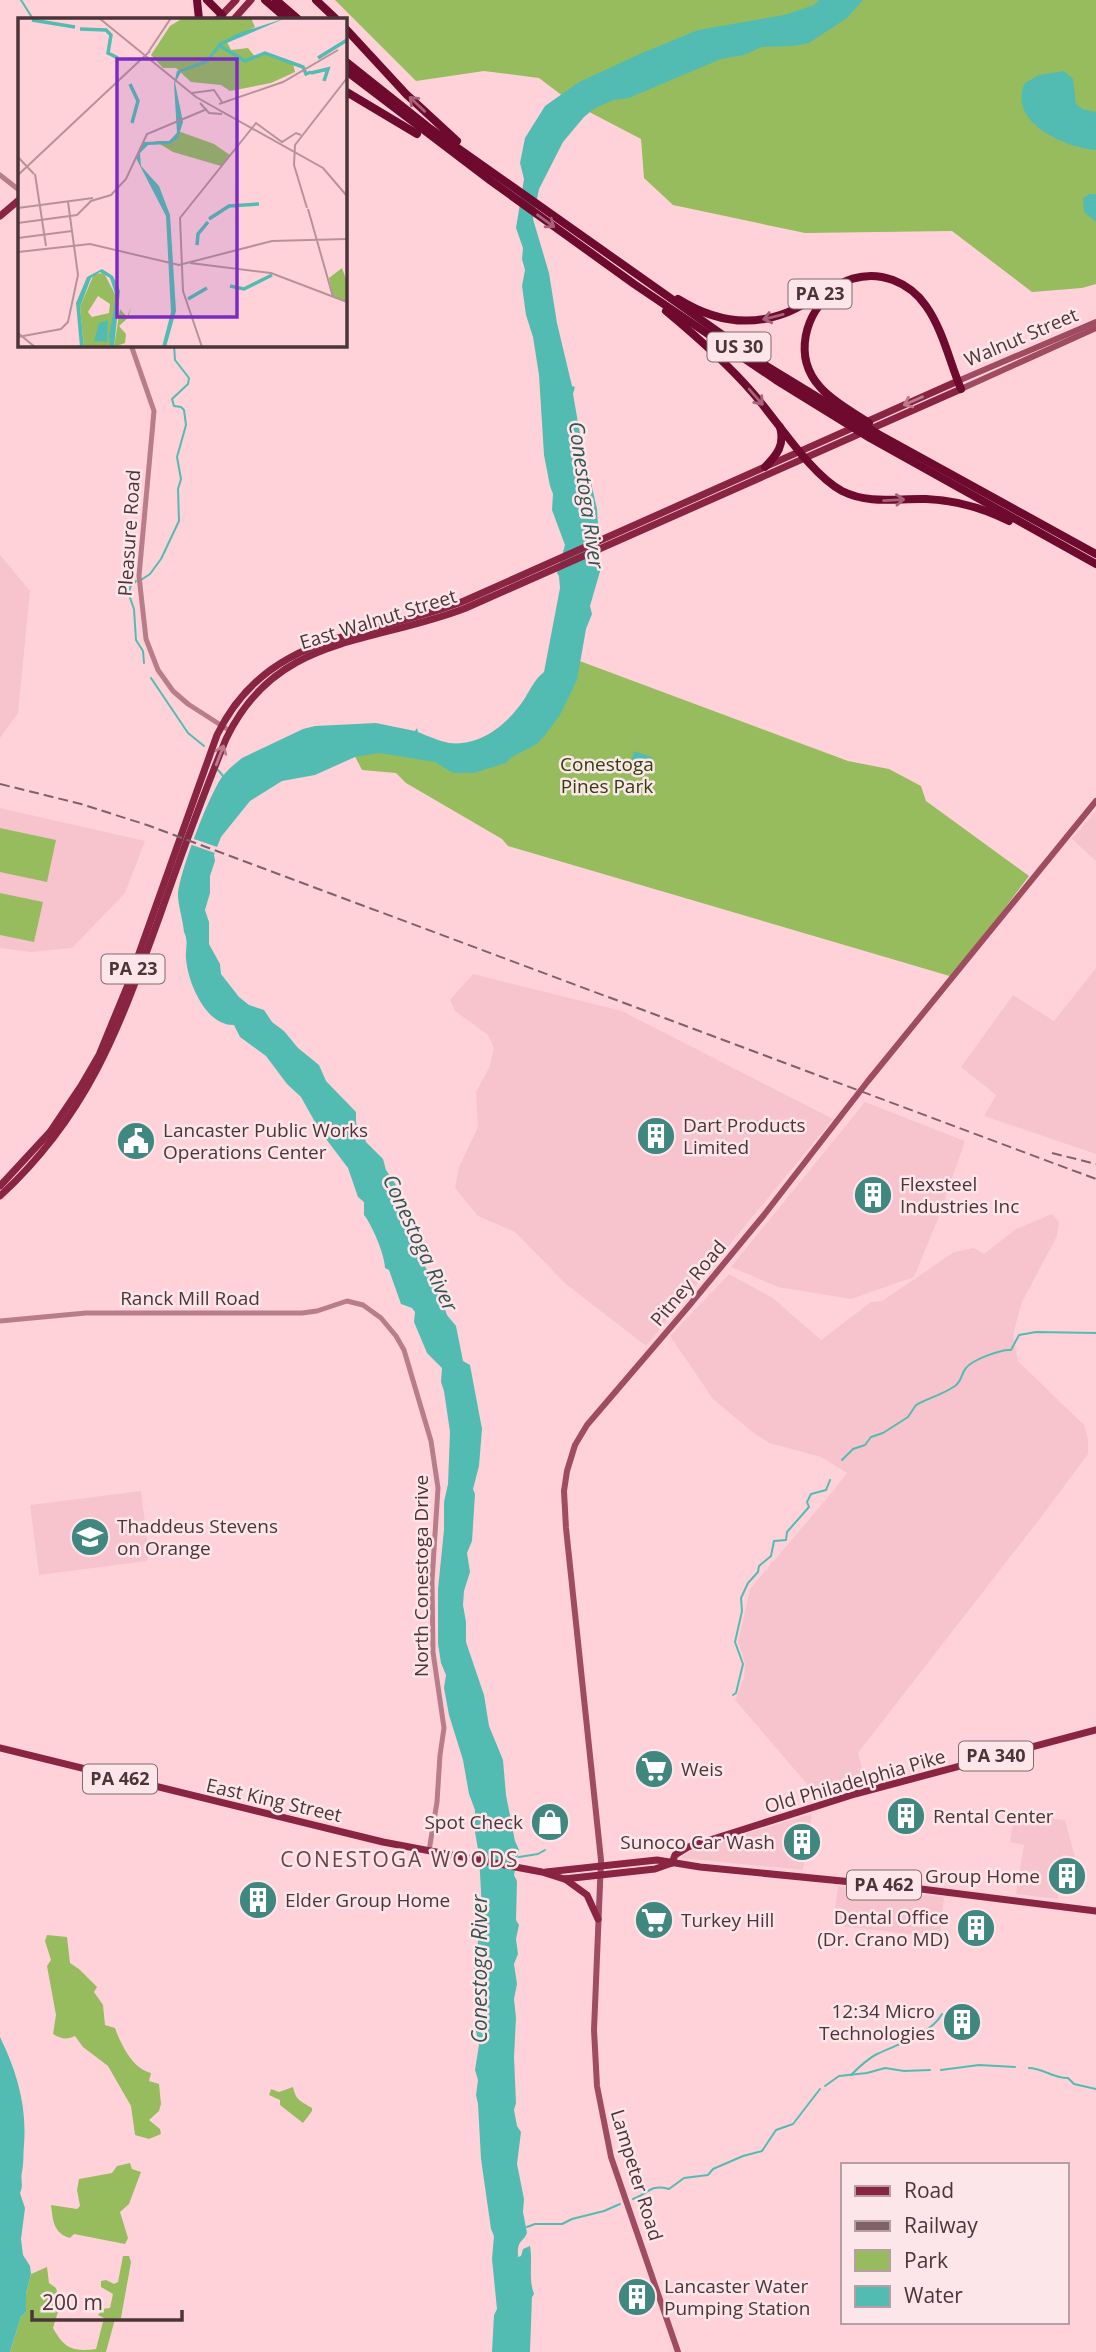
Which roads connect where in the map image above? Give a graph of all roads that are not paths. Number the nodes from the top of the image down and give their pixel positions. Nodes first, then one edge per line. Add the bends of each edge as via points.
1 (197, 0) edge
2 (207, 0) edge
3 (236, 0) edge
4 (265, 0) edge
5 (276, 0) edge
6 (316, 0) edge
7 (249, 2) edge
8 (199, 18) edge
9 (222, 18) edge
10 (235, 18) edge
11 (286, 18) edge
12 (297, 18) edge
13 (335, 18) edge
14 (346, 29) edge
15 (346, 62) edge
16 (346, 71) edge
17 (346, 91) edge
18 (489, 169) junction
19 (0, 175) edge
20 (491, 181) junction
21 (18, 189) edge
22 (18, 201) edge
23 (0, 216) edge
24 (628, 268) junction
25 (634, 284) junction
26 (1096, 322) edge
27 (1096, 328) edge
28 (131, 346) edge
29 (957, 386) junction
30 (853, 420) junction
31 (779, 424) junction
32 (877, 435) junction
33 (801, 451) junction
34 (807, 458) junction
35 (765, 467) junction
36 (676, 511) junction
37 (1096, 554) edge
38 (1081, 556) junction
39 (1096, 564) edge
40 (501, 589) junction
41 (222, 726) junction
42 (230, 731) junction
43 (1096, 801) edge
44 (0, 1186) edge
45 (0, 1196) edge
46 (375, 1313) joint
47 (0, 1321) edge
48 (1096, 1730) edge
49 (0, 1748) edge
50 (429, 1851) junction
51 (672, 1863) junction
52 (542, 1872) junction
53 (600, 1872) junction
54 (565, 1879) junction
55 (1096, 1911) edge
56 (598, 1919) junction
57 (678, 2352) edge

1 - 8 highway
2 - 9 highway
3 - 9 main road
4 - 11 highway
5 - 12 highway
6 - 13 highway
7 - 10 main road
18 -> 14 highway via 411,99
15 - 18 highway, US 30
16 - 20 highway, US 30
17 - 20 highway
18 - 24 highway, US 30
19 - 21 street
20 -> 25 highway, US 30
22 - 23 main road
29 -> 24 highway, PA 23 via 928,308 911,289 890,279 847,279 788,313 738,321 693,308
24 - 30 highway, US 30
25 - 30 highway, US 30 via 764,373
25 -> 31 highway via 717,356
26 - 29 main road, Walnut Street
27 - 29 main road, Walnut Street
28 - 41 street, Pleasure Road via 154,411 139,576 146,639 167,684 188,705
29 - 30 highway via 928,319 911,296 880,281 844,285 812,316 805,355 818,386
29 -> 33 main road, East Walnut Street
29 - 34 main road, East Walnut Street / PA 23
30 - 32 highway
30 - 32 highway, US 30
31 - 33 highway
31 - 35 highway via 781,447
32 - 37 highway, US 30
32 - 38 highway, US 30
33 - 34 highway
33 - 35 main road, East Walnut Street
34 - 36 main road, East Walnut Street / PA 23
34 -> 38 highway via 826,480 853,495 971,506
35 - 36 main road, East Walnut Street / PA 23
36 - 40 main road, East Walnut Street / PA 23
38 - 39 highway, US 30
40 - 41 main road, East Walnut Street / PA 23 via 296,653 251,685
40 - 42 main road, East Walnut Street / PA 23 via 427,622 299,660 258,691
41 - 42 street, Pleasure Road
41 - 44 main road, East Walnut Street / PA 23 via 99,1055 55,1125
45 -> 42 main road, East Walnut Street / PA 23 via 55,1136 105,1058
43 - 53 main road, Pitney Road via 688,1307 587,1425 570,1458 565,1481 566,1528
46 - 47 street, Ranck Mill Road via 347,1301 302,1313 86,1313
46 - 50 street, North Conestoga Drive via 399,1340 409,1362 438,1479 433,1652 444,1728
48 - 51 main road, Old Philadelphia Pike / PA 340 via 808,1808 688,1847 675,1854
49 - 50 main road, East King Street / PA 462
50 - 52 main road, East King Street / PA 462
51 - 53 main road, PA 462 via 657,1860
51 - 55 main road, PA 462
52 - 53 main road, PA 462
52 - 54 main road, PA 462
53 - 54 main road, PA 462
53 - 56 main road, Lampeter Road
54 - 56 main road via 587,1895
56 - 57 main road, Lampeter Road via 594,2041 601,2114 611,2157

